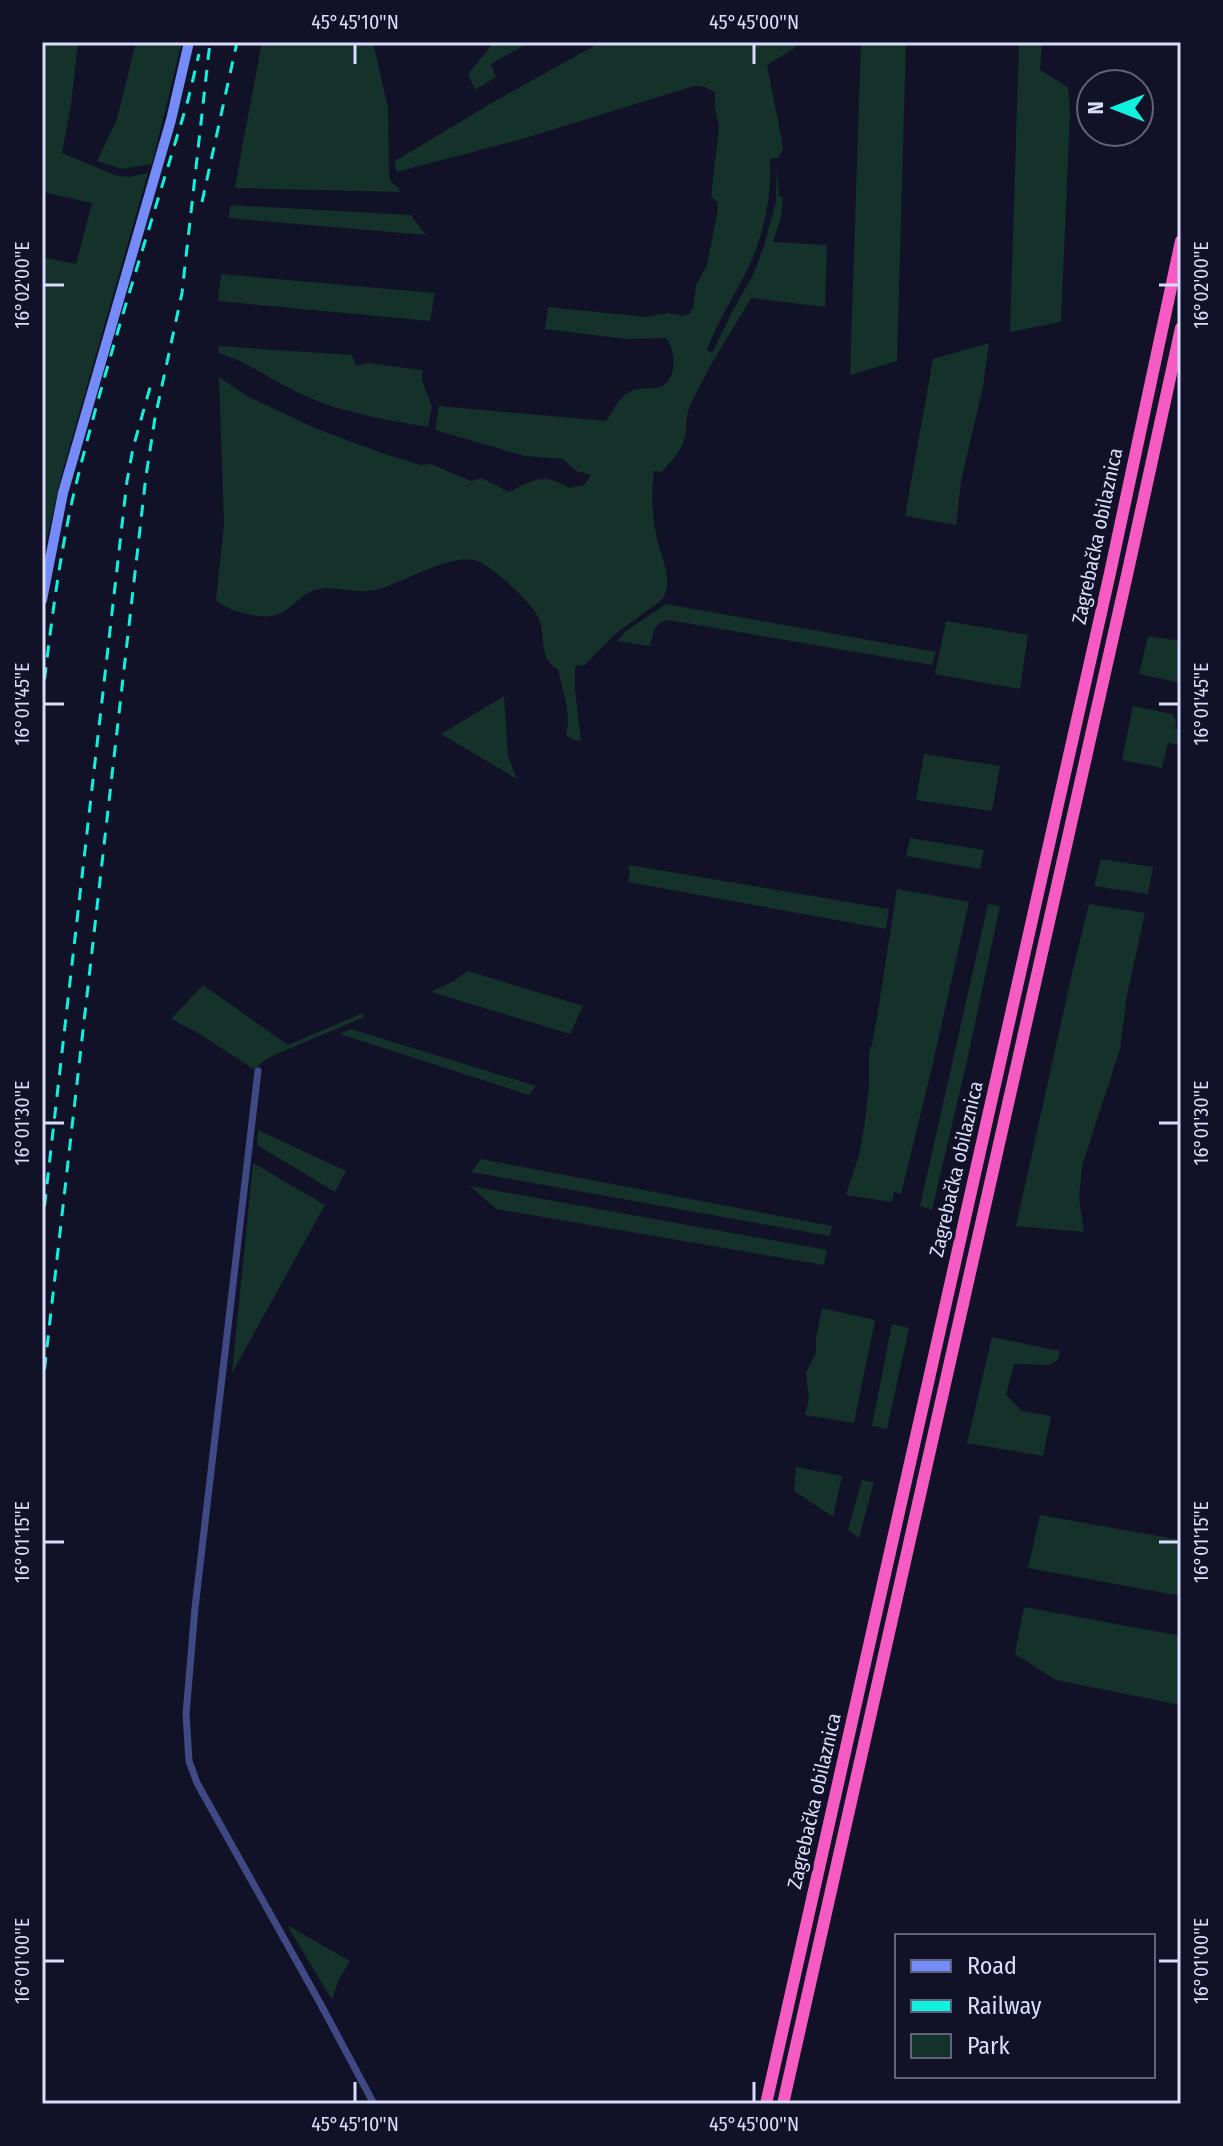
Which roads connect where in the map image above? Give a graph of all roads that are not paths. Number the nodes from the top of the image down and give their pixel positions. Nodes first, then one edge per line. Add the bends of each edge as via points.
1 (189, 42) edge
2 (1181, 241) edge
3 (1181, 328) edge
4 (42, 600) edge
5 (258, 1071) dead end
6 (374, 2104) edge
7 (766, 2104) edge
8 (783, 2104) edge

1 - 4 main road via 63,493
2 - 7 highway, Zagrebačka obilaznica
3 - 8 highway, Zagrebačka obilaznica
5 - 6 street via 195,1608 186,1714 189,1761

